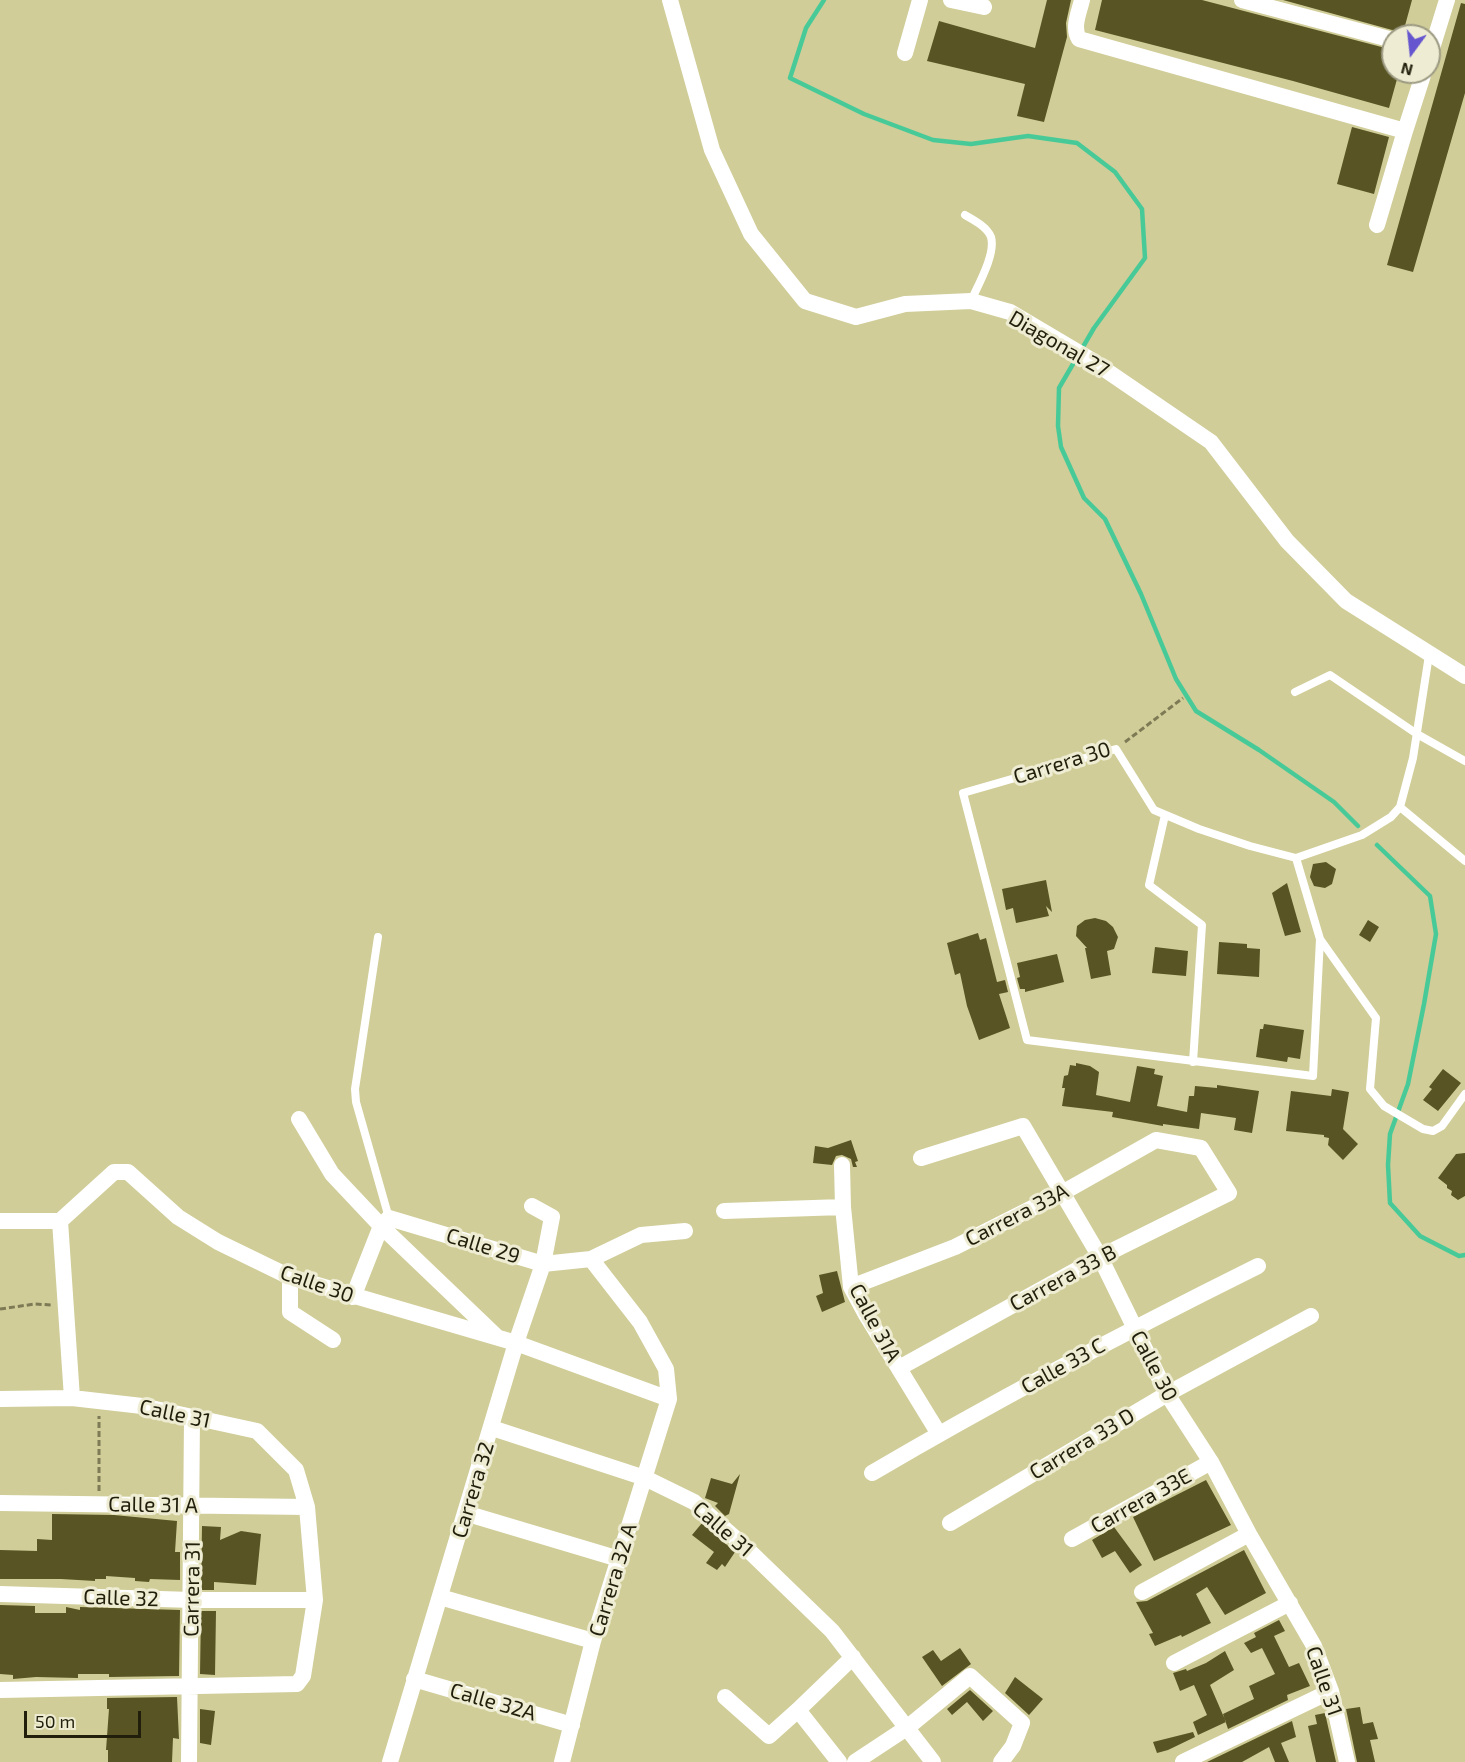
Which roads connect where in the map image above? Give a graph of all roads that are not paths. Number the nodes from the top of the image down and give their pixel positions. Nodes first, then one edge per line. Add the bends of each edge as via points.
1 (670, 0) edge
2 (920, 0) edge
3 (951, 0) edge
4 (1082, 0) edge
5 (1242, 0) edge
6 (1447, 0) edge
7 (984, 7) dead end
8 (1439, 24) edge
9 (1381, 37) edge
10 (905, 53) dead end
11 (1420, 84) edge
12 (1405, 131) junction
13 (965, 215) dead end
14 (1377, 225) dead end
15 (971, 301) junction
16 (1430, 655) junction
17 (1465, 676) edge
18 (1295, 692) dead end
19 (1418, 734) junction
20 (1465, 761) edge
21 (1400, 807) junction
22 (1165, 815) junction
23 (1296, 858) junction
24 (1465, 861) edge
25 (378, 937) dead end
26 (1320, 939) junction
27 (1193, 1062) junction
28 (1465, 1094) edge
29 (298, 1119) dead end
30 (921, 1158) dead end
31 (842, 1165) dead end
32 (1062, 1193) junction
33 (1229, 1193) joint
34 (532, 1206) dead end
35 (843, 1207) junction
36 (724, 1211) dead end
37 (1, 1220) edge
38 (60, 1221) junction
39 (385, 1222) junction
40 (685, 1231) dead end
41 (1100, 1257) junction
42 (591, 1259) junction
43 (543, 1264) junction
44 (1258, 1266) dead end
45 (290, 1277) junction
46 (851, 1287) junction
47 (353, 1297) junction
48 (1311, 1316) dead end
49 (1133, 1328) junction
50 (499, 1339) junction
51 (333, 1340) dead end
52 (516, 1343) junction
53 (899, 1368) junction
54 (1167, 1394) junction
55 (72, 1398) junction
56 (0, 1399) edge
57 (669, 1399) junction
58 (192, 1417) junction
59 (492, 1428) junction
60 (939, 1434) junction
61 (1211, 1462) junction
62 (872, 1473) dead end
63 (645, 1478) junction
64 (0, 1503) edge
65 (193, 1506) junction
66 (307, 1507) junction
67 (465, 1513) junction
68 (950, 1523) dead end
69 (1250, 1534) junction
70 (1072, 1539) dead end
71 (619, 1559) junction
72 (1142, 1592) dead end
73 (0, 1594) edge
74 (440, 1597) junction
75 (192, 1600) junction
76 (315, 1600) junction
77 (1290, 1603) junction
78 (593, 1641) junction
79 (852, 1657) junction
80 (1174, 1663) dead end
81 (414, 1679) junction
82 (190, 1687) junction
83 (0, 1690) edge
84 (1330, 1691) junction
85 (725, 1697) dead end
86 (798, 1710) junction
87 (572, 1725) junction
88 (908, 1727) junction
89 (189, 1762) edge
90 (390, 1762) edge
91 (562, 1762) edge
92 (839, 1762) edge
93 (855, 1762) edge
94 (933, 1762) edge
95 (1001, 1762) edge
96 (1183, 1762) edge
97 (1347, 1762) edge

1 - 15 street, Diagonal 27 via 712,150 751,234 805,301 856,317 905,304
2 - 10 street
3 - 7 street
4 - 12 street via 1076,26 1079,39
5 - 9 street
6 - 8 street
11 - 12 street
12 - 14 street
13 - 15 lane via 991,236 988,261
15 - 16 street, Diagonal 27 via 1010,312 1091,360 1211,442 1287,541 1346,601
16 - 17 street, Diagonal 27
16 - 19 lane
18 - 19 lane via 1330,675
19 - 20 lane
19 - 21 lane
21 - 23 lane via 1362,835
21 - 24 lane
22 - 23 lane
22 - 27 lane via 1149,885 1202,925
22 - 27 lane, Carrera 30 via 1154,810 1116,749 963,793 1027,1040
23 - 26 lane
25 - 39 lane via 355,1089
26 - 27 lane via 1312,1076
26 - 28 lane via 1376,1018 1370,1089 1383,1106 1433,1131 1442,1126
29 - 39 street via 332,1174
30 - 32 street, Calle 30 via 1023,1126
31 - 35 street, Calle 31A
32 - 33 street, Carrera 33A via 1156,1140 1201,1148
32 - 41 street, Calle 30
32 - 46 street, Carrera 33A via 955,1247
33 - 41 street, Carrera 33 B
34 - 43 street, Carrera 32 via 552,1217
35 - 36 street
35 - 46 street, Calle 31A
37 - 38 street
38 - 45 street, Calle 30 via 114,1172 128,1172 178,1217 218,1242
38 - 55 street
39 - 43 street, Calle 29
39 - 47 street
39 - 50 street
40 - 42 street, Calle 29 via 641,1235
41 - 49 street, Calle 30
41 - 53 street, Carrera 33 B
42 - 43 street, Calle 29
42 - 57 street via 640,1322 661,1359
43 - 52 street, Carrera 32
44 - 49 street, Calle 33 C
45 - 47 street, Calle 30
45 - 51 street via 290,1312
46 - 53 street, Calle 31A
47 - 50 street, Calle 30
48 - 54 street, Carrera 33 D
49 - 54 street, Calle 30
49 - 60 street, Calle 33 C
50 - 52 street, Calle 30
52 - 57 street, Calle 30
52 - 59 street, Carrera 32
53 - 60 street, Calle 31A
54 - 61 street, Calle 30
54 - 68 street, Carrera 33 D
55 - 56 street, Calle 31
55 - 58 street, Calle 31 via 142,1406
57 - 63 street, Carrera 32 A
58 - 65 street, Carrera 31
58 - 66 street, Calle 31 via 257,1431 296,1470
59 - 63 street, Calle 31
59 - 67 street, Carrera 32
60 - 62 street, Calle 33 C
61 - 69 street, Calle 30
61 - 70 street, Carrera 33E
63 - 71 street, Carrera 32 A
63 - 79 street, Calle 31 via 694,1502 832,1630
64 - 65 street, Calle 31 A
65 - 66 street, Calle 31 A
65 - 75 street, Carrera 31
66 - 76 street, Calle 31
67 - 71 street
67 - 74 street, Carrera 32
69 - 72 street
69 - 77 street, Calle 30
71 - 78 street, Carrera 32 A
73 - 75 street, Calle 32
74 - 78 street
74 - 81 street, Carrera 32
75 - 76 street, Calle 32
75 - 82 street, Carrera 31
76 - 82 street, Calle 31 via 303,1676 297,1684
77 - 80 street
77 - 84 street, Calle 31 via 1314,1646
78 - 87 street, Carrera 32 A
79 - 86 street
79 - 88 street
81 - 87 street, Calle 32A
81 - 90 street, Carrera 32
82 - 83 street
82 - 89 street, Carrera 31
84 - 96 street
84 - 97 street, Calle 31
85 - 86 street via 768,1736
86 - 92 street
87 - 91 street, Carrera 32 A
88 - 93 street
88 - 94 street
88 - 95 street via 970,1676 1022,1723

